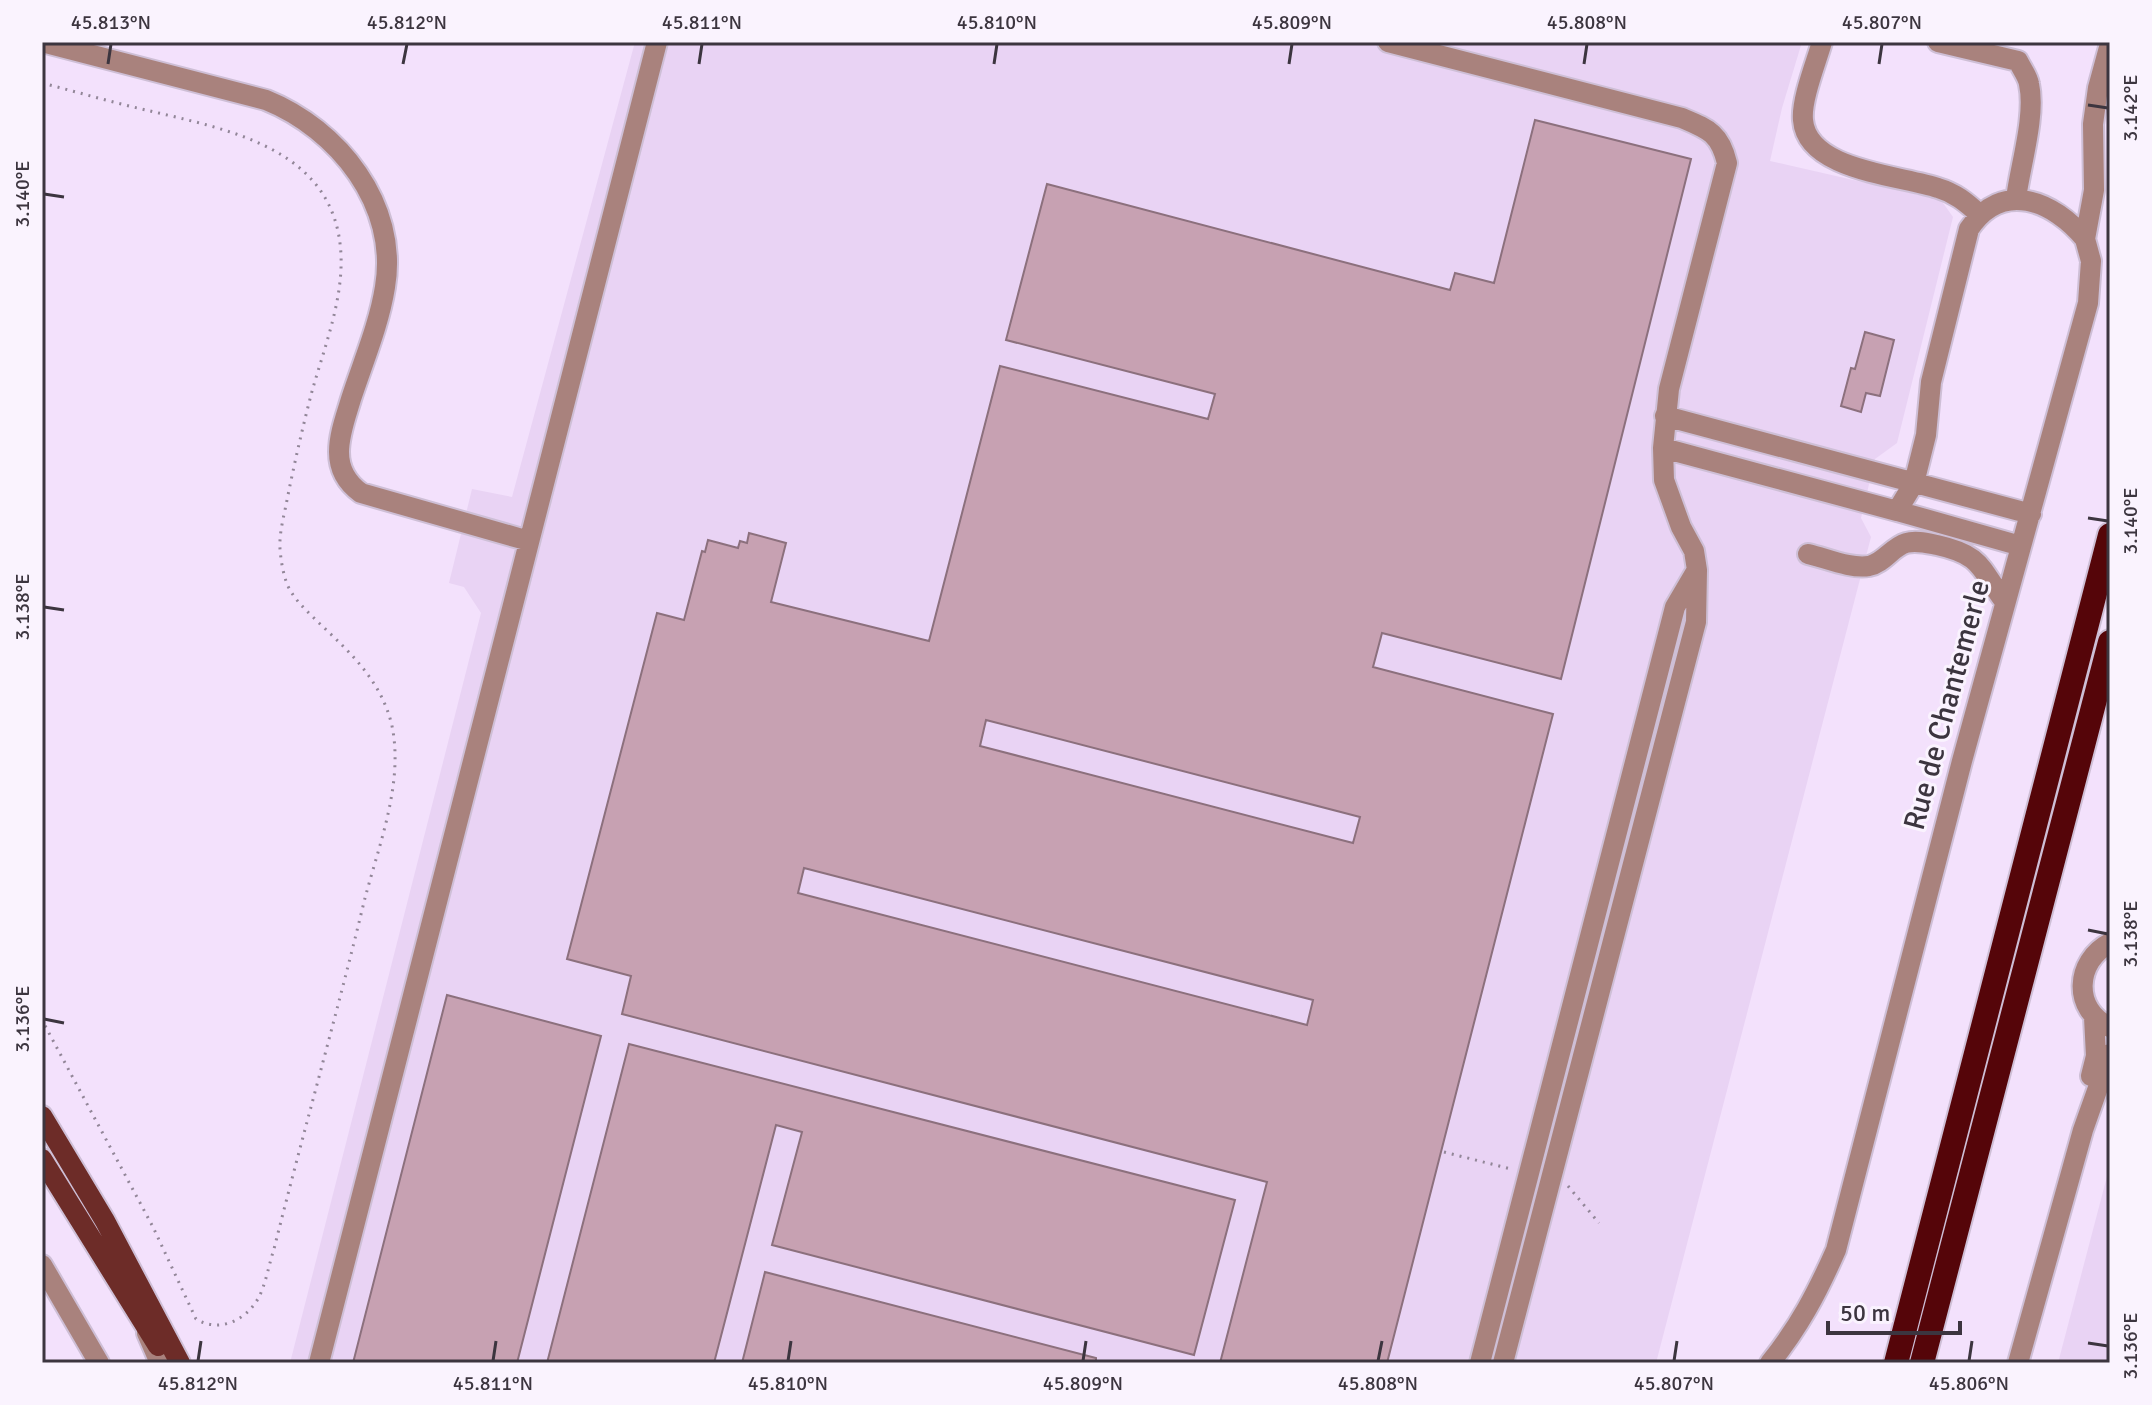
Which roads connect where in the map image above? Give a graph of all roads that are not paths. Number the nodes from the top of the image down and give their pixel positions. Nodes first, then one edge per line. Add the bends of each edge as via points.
1 (42, 42) edge
2 (657, 42) edge
3 (1388, 42) edge
4 (1822, 42) edge
5 (1938, 42) edge
6 (2110, 44) edge
7 (2016, 199) junction
8 (1979, 214) junction
9 (2085, 239) junction
10 (1665, 416) junction
11 (1663, 448) junction
12 (1914, 483) junction
13 (1897, 511) junction
14 (2031, 514) junction
15 (2110, 535) edge
16 (529, 541) junction
17 (2021, 546) junction
18 (1808, 554) dead end
19 (1697, 570) junction
20 (2005, 602) junction
21 (2110, 642) edge
22 (2110, 943) edge
23 (2102, 1022) edge
24 (2110, 1054) edge
25 (42, 1116) edge
26 (2083, 1130) junction
27 (42, 1159) edge
28 (42, 1265) edge
29 (142, 1322) junction
30 (99, 1363) edge
31 (160, 1363) edge
32 (169, 1363) edge
33 (180, 1363) edge
34 (319, 1363) edge
35 (1480, 1363) edge
36 (1503, 1363) edge
37 (1770, 1363) edge
38 (1896, 1363) edge
39 (1922, 1363) edge
40 (2018, 1363) edge

1 - 16 street via 266,100 332,141 371,198 387,269 341,433 343,473 361,493
2 - 16 street
3 - 10 street via 1682,118 1719,139 1727,163
4 - 8 street via 1802,119 1817,148 1841,162 1938,188 1963,199
5 - 7 street via 2018,61 2029,83 2031,116
6 - 9 street, Rue de Chantemerle via 2093,124 2094,190
7 - 8 street
7 - 9 street via 2054,209
8 - 12 street via 1969,229 1931,382
9 - 14 street, Rue de Chantemerle via 2091,261 2088,303
10 - 11 street
10 - 12 street
11 - 13 street
11 - 19 street via 1664,480
12 - 13 street
12 - 14 street
13 - 17 street
14 - 17 street, Rue de Chantemerle
15 - 38 highway
16 - 34 street
17 - 20 street, Rue de Chantemerle
18 - 20 street via 1868,566 1908,542 1958,550 1987,572
19 - 35 street via 1675,607
19 - 36 street via 1696,622
20 - 37 street, Rue de Chantemerle via 1836,1250 1797,1330
21 - 39 highway
22 - 23 street via 2091,957 2082,981 2087,1006
23 - 26 street
24 - 26 street
25 - 33 main road
26 - 40 street
27 - 29 main road
28 - 30 street
29 - 31 street
29 - 32 main road

